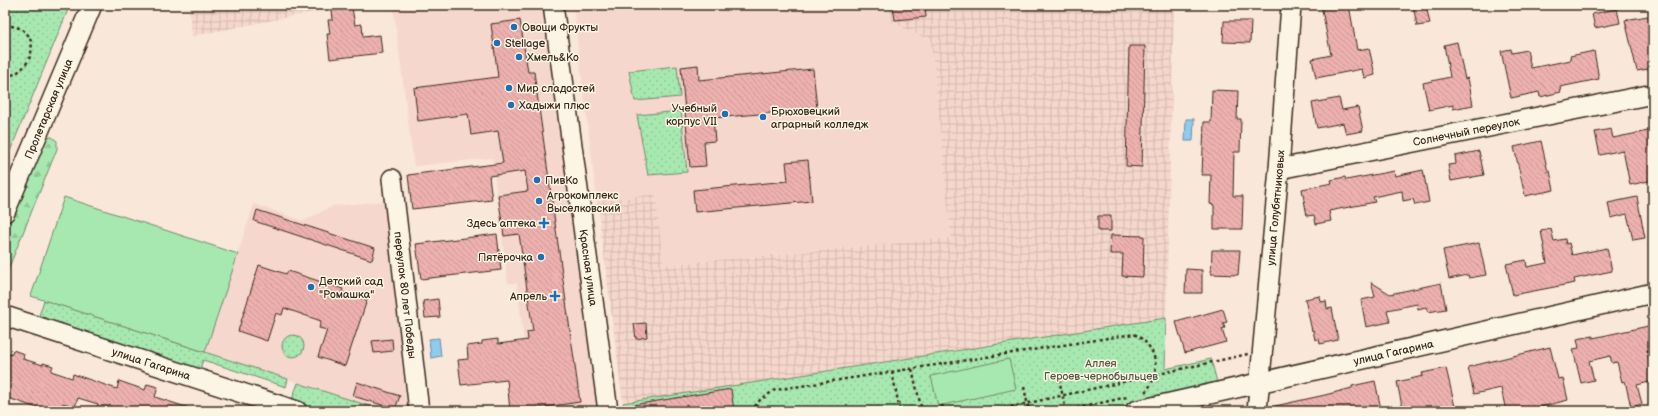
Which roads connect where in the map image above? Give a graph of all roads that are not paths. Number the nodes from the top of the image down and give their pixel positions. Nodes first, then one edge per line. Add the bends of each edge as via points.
1 (92, 5) edge
2 (553, 5) edge
3 (1291, 5) edge
4 (1653, 94) edge
5 (1279, 169) junction
6 (392, 179) dead end
7 (5, 212) edge
8 (1653, 293) edge
9 (5, 316) edge
10 (1259, 383) junction
11 (1131, 404) edge
12 (297, 411) edge
13 (419, 411) edge
14 (608, 411) edge
15 (1257, 411) edge

1 - 7 street, Пролетарская улица
2 - 14 street, Красная улица
3 - 5 street, улица Голубятниковых
4 - 5 street, Солнечный переулок
5 - 10 street, улица Голубятниковых
6 - 13 street, переулок 80 лет Победы
8 - 10 street, улица Гагарина
9 - 12 street, улица Гагарина
10 - 11 street, улица Гагарина
10 - 15 street, улица Голубятниковых

